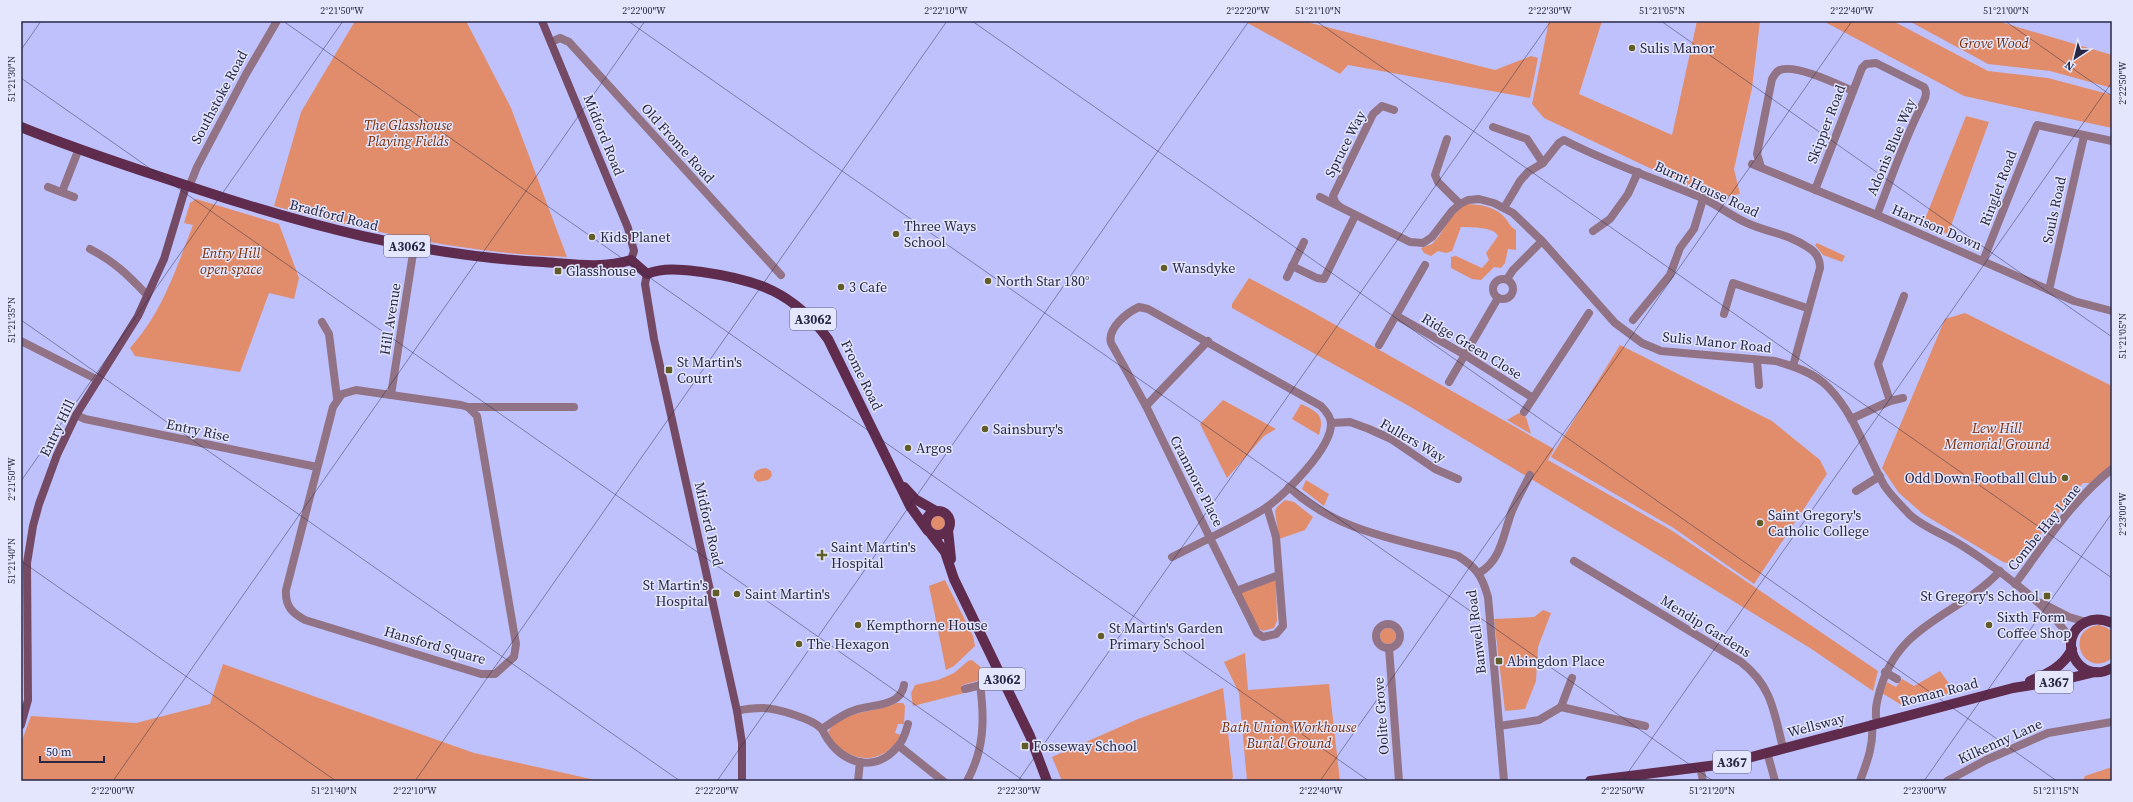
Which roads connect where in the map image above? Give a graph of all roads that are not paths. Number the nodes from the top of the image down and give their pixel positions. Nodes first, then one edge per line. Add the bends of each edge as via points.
1 (277, 21) edge
2 (542, 21) edge
3 (551, 42) junction
4 (1862, 68) joint
5 (1853, 91) junction
6 (1394, 110) dead end
7 (21, 127) edge
8 (1493, 127) dead end
9 (2084, 136) junction
10 (1447, 139) dead end
11 (2112, 142) edge
12 (78, 151) junction
13 (1543, 163) junction
14 (1752, 164) dead end
15 (1761, 167) junction
16 (1638, 172) junction
17 (188, 186) junction
18 (48, 187) dead end
19 (1815, 190) junction
20 (62, 192) junction
21 (74, 197) dead end
22 (1320, 197) dead end
23 (1703, 199) junction
24 (1460, 204) junction
25 (1339, 207) junction
26 (1504, 208) junction
27 (1877, 215) junction
28 (1355, 216) junction
29 (1593, 231) dead end
30 (1542, 241) junction
31 (1304, 242) dead end
32 (414, 247) junction
33 (90, 249) dead end
34 (631, 260) junction
35 (1983, 261) junction
36 (1426, 264) dead end
37 (1292, 266) junction
38 (647, 274) junction
39 (782, 276) dead end
40 (1287, 277) dead end
41 (1507, 279) junction
42 (2049, 290) junction
43 (147, 296) junction
44 (1904, 296) dead end
45 (1498, 298) junction
46 (1807, 308) junction
47 (2112, 311) edge
48 (1589, 313) dead end
49 (1724, 314) dead end
50 (1397, 316) junction
51 (1633, 320) dead end
52 (322, 322) dead end
53 (21, 341) edge
54 (1208, 341) junction
55 (1379, 345) dead end
56 (1465, 355) junction
57 (1757, 360) junction
58 (1793, 366) junction
59 (98, 380) junction
60 (1449, 382) dead end
61 (1759, 385) dead end
62 (391, 395) junction
63 (337, 398) junction
64 (1533, 398) junction
65 (1903, 398) dead end
66 (1890, 401) junction
67 (1146, 406) junction
68 (468, 407) junction
69 (574, 407) dead end
70 (1524, 412) dead end
71 (76, 415) junction
72 (1851, 419) junction
73 (1332, 423) junction
74 (317, 468) junction
75 (2112, 470) edge
76 (1530, 475) dead end
77 (1880, 476) junction
78 (897, 477) junction
79 (1458, 479) dead end
80 (1289, 487) junction
81 (1856, 491) dead end
82 (1266, 507) junction
83 (936, 511) junction
84 (948, 530) junction
85 (930, 533) junction
86 (1210, 538) junction
87 (1172, 557) dead end
88 (1574, 561) dead end
89 (2000, 571) junction
90 (1479, 573) junction
91 (1279, 575) junction
92 (954, 579) junction
93 (2015, 584) junction
94 (1236, 591) junction
95 (2026, 594) junction
96 (2086, 622) junction
97 (2112, 623) edge
98 (2071, 647) junction
99 (1389, 648) dead end
100 (2112, 668) edge
101 (1885, 672) junction
102 (2095, 672) junction
103 (1572, 678) dead end
104 (1897, 679) dead end
105 (993, 682) dead end
106 (904, 685) dead end
107 (980, 685) junction
108 (2013, 688) junction
109 (965, 689) dead end
110 (1561, 707) junction
111 (737, 711) junction
112 (2112, 722) edge
113 (1874, 723) junction
114 (908, 724) dead end
115 (21, 725) edge
116 (1499, 726) junction
117 (1645, 726) dead end
118 (822, 729) junction
119 (899, 746) junction
120 (1783, 748) junction
121 (1767, 752) junction
122 (860, 762) junction
123 (1700, 767) junction
124 (742, 781) edge
125 (858, 781) edge
126 (943, 781) edge
127 (967, 781) edge
128 (1047, 781) edge
129 (1399, 781) edge
130 (1504, 781) edge
131 (1590, 781) edge
132 (1703, 781) edge
133 (1775, 781) edge
134 (1860, 781) edge
135 (1947, 781) edge

1 - 17 street, Southstoke Road via 246,74
2 - 3 main road, Midford Road
3 - 34 main road, Midford Road via 628,228 634,251
3 - 39 street, Old Frome Road via 565,38 569,42
4 - 5 street, Skipper Road
4 - 27 street, Adonis Blue Way via 1866,64 1876,63 1926,90 1926,97 1908,133
5 - 15 street via 1811,74 1793,70 1781,70 1776,73 1772,79 1757,154
5 - 19 street, Skipper Road
6 - 25 street, Spruce Way via 1382,106 1373,114 1333,196
7 - 12 main road, Bradford Road / A3062
8 - 13 street via 1528,139
9 - 11 street
9 - 35 street, Ringlet Road via 2037,125
9 - 42 street, Souls Road
10 - 24 street via 1435,175 1438,182
12 - 17 main road, Bradford Road / A3062
12 - 20 street
13 - 16 street, Burnt House Road via 1564,140
13 - 26 street, Burnt House Road via 1528,172 1520,181
14 - 15 street, Harrison Down
15 - 19 street, Harrison Down
16 - 23 street, Burnt House Road
16 - 29 street via 1628,194 1610,219
17 - 32 main road, Bradford Road / A3062 via 303,222 372,240
17 - 43 main road, Entry Hill via 164,259
18 - 20 street
19 - 27 street, Harrison Down
20 - 21 street
22 - 25 street
23 - 46 street, Burnt House Road via 1745,222 1792,238 1815,253 1820,268
23 - 51 street via 1694,229 1680,248 1670,274
24 - 26 street, Sulis Manor Road via 1468,200 1479,200
24 - 28 street via 1452,210 1432,237 1423,243 1410,242
25 - 28 street
26 - 30 street, Sulis Manor Road via 1513,212
27 - 35 street, Harrison Down
28 - 37 street via 1324,279
30 - 41 street
30 - 57 street, Sulis Manor Road via 1615,323 1642,343 1661,351
31 - 37 street
32 - 34 main road, Bradford Road / A3062 via 526,262 609,265
32 - 62 street, Hill Avenue
33 - 43 street via 121,268
34 - 38 main road
35 - 42 street, Harrison Down
36 - 50 street
37 - 40 street
38 - 78 main road, Frome Road / A3062 via 656,270 672,269 734,277 777,292 802,308 828,338
38 - 111 main road, Midford Road via 645,284 654,339
41 - 45 street via 1498,280 1494,284 1494,293
41 - 45 street via 1513,287 1513,293 1505,299
42 - 47 street, Harrison Down via 2074,301
43 - 59 main road, Entry Hill via 138,316
44 - 66 street via 1878,364
45 - 56 street
46 - 49 street via 1733,283
46 - 58 street, Burnt House Road
48 - 64 street
50 - 55 street
50 - 56 street, Ridge Green Close
52 - 63 street via 331,341
53 - 59 street
54 - 67 street
54 - 67 street, Cranmore Place via 1143,308 1134,310 1113,328 1110,333 1111,343
54 - 73 street, Cranmore Place via 1322,406
56 - 60 street
56 - 64 street, Ridge Green Close
57 - 58 street, Sulis Manor Road
57 - 61 street
58 - 72 street, Sulis Manor Road via 1818,378 1829,387
59 - 71 main road, Entry Hill
62 - 63 street via 356,390
62 - 68 street
63 - 74 street, Hansford Square via 332,407
64 - 70 street
65 - 66 street
66 - 72 street
67 - 86 street, Cranmore Place
68 - 69 street
68 - 74 street, Hansford Square via 477,416 516,644 514,657 495,674 481,674 320,624 301,618 290,610 286,590
71 - 74 street, Entry Rise via 93,421
71 - 115 main road, Entry Hill via 54,462 32,526 27,563 28,700
72 - 77 street, Sulis Manor Road
73 - 79 street, Fullers Way via 1350,422 1369,429 1391,439 1435,469
73 - 80 street, Cranmore Place via 1311,464
75 - 93 street, Combe Hay Lane via 2095,484 2057,527
76 - 90 street via 1512,512 1497,558
77 - 81 street
77 - 89 street, Sulis Manor Road via 1885,486 1911,516
78 - 83 main road, Frome Road / A3062 via 915,499
78 - 85 main road, Frome Road / A3062 via 910,506
80 - 82 street, Cranmore Place
80 - 90 street, Banwell Road via 1300,498 1332,519 1364,531 1458,556
82 - 86 street, Cranmore Place
82 - 91 street via 1276,537
83 - 84 main road, Frome Road via 944,513 949,518
83 - 85 main road via 927,517 925,524
84 - 85 main road via 943,535
84 - 92 main road, Frome Road / A3062
85 - 92 main road, Frome Road / A3062 via 943,548
86 - 87 street
86 - 94 street
88 - 120 street, Mendip Gardens via 1755,672 1771,700
89 - 93 street, Sulis Manor Road
89 - 101 street, Combe Hay Lane via 1975,594 1902,645
90 - 116 street, Banwell Road via 1488,597
91 - 94 street
91 - 94 street via 1283,626 1269,637 1257,633
92 - 128 main road, Frome Road / A3062 via 1030,736
93 - 95 street, Sulis Manor Road
95 - 96 street, Sulis Manor Road via 2069,617
95 - 98 street, Sulis Manor Road via 2057,621 2069,636
96 - 97 main road via 2099,619
96 - 98 main road, Roman Road via 2076,630
98 - 102 main road via 2076,663 2088,671
98 - 108 main road, Roman Road / A367 via 2068,656 2057,668
99 - 129 street, Oolite Grove
100 - 102 main road, Roman Road
101 - 104 street
101 - 113 street, Combe Hay Lane via 1875,707
102 - 108 main road, Roman Road / A367
103 - 110 street
105 - 107 street
106 - 118 street via 903,693 895,700 854,710
107 - 109 street
107 - 127 street via 984,710 983,734 977,759
108 - 113 main road, Roman Road / A367
110 - 116 street via 1539,720
110 - 117 street
111 - 118 street via 763,708 776,710 815,723
111 - 124 main road, Midford Road via 742,743
112 - 135 street, Kilkenny Lane via 2048,732
113 - 120 main road, Wellsway / A367
113 - 134 street, Combe Hay Lane via 1871,748
114 - 119 street
116 - 130 street, Banwell Road
118 - 122 street via 839,754
119 - 122 street via 884,758
119 - 126 street
120 - 121 main road, Wellsway / A367
121 - 123 main road, Wellsway / A367 via 1725,764
121 - 133 street
122 - 125 street
123 - 131 main road, Wellsway / A367
123 - 132 street

